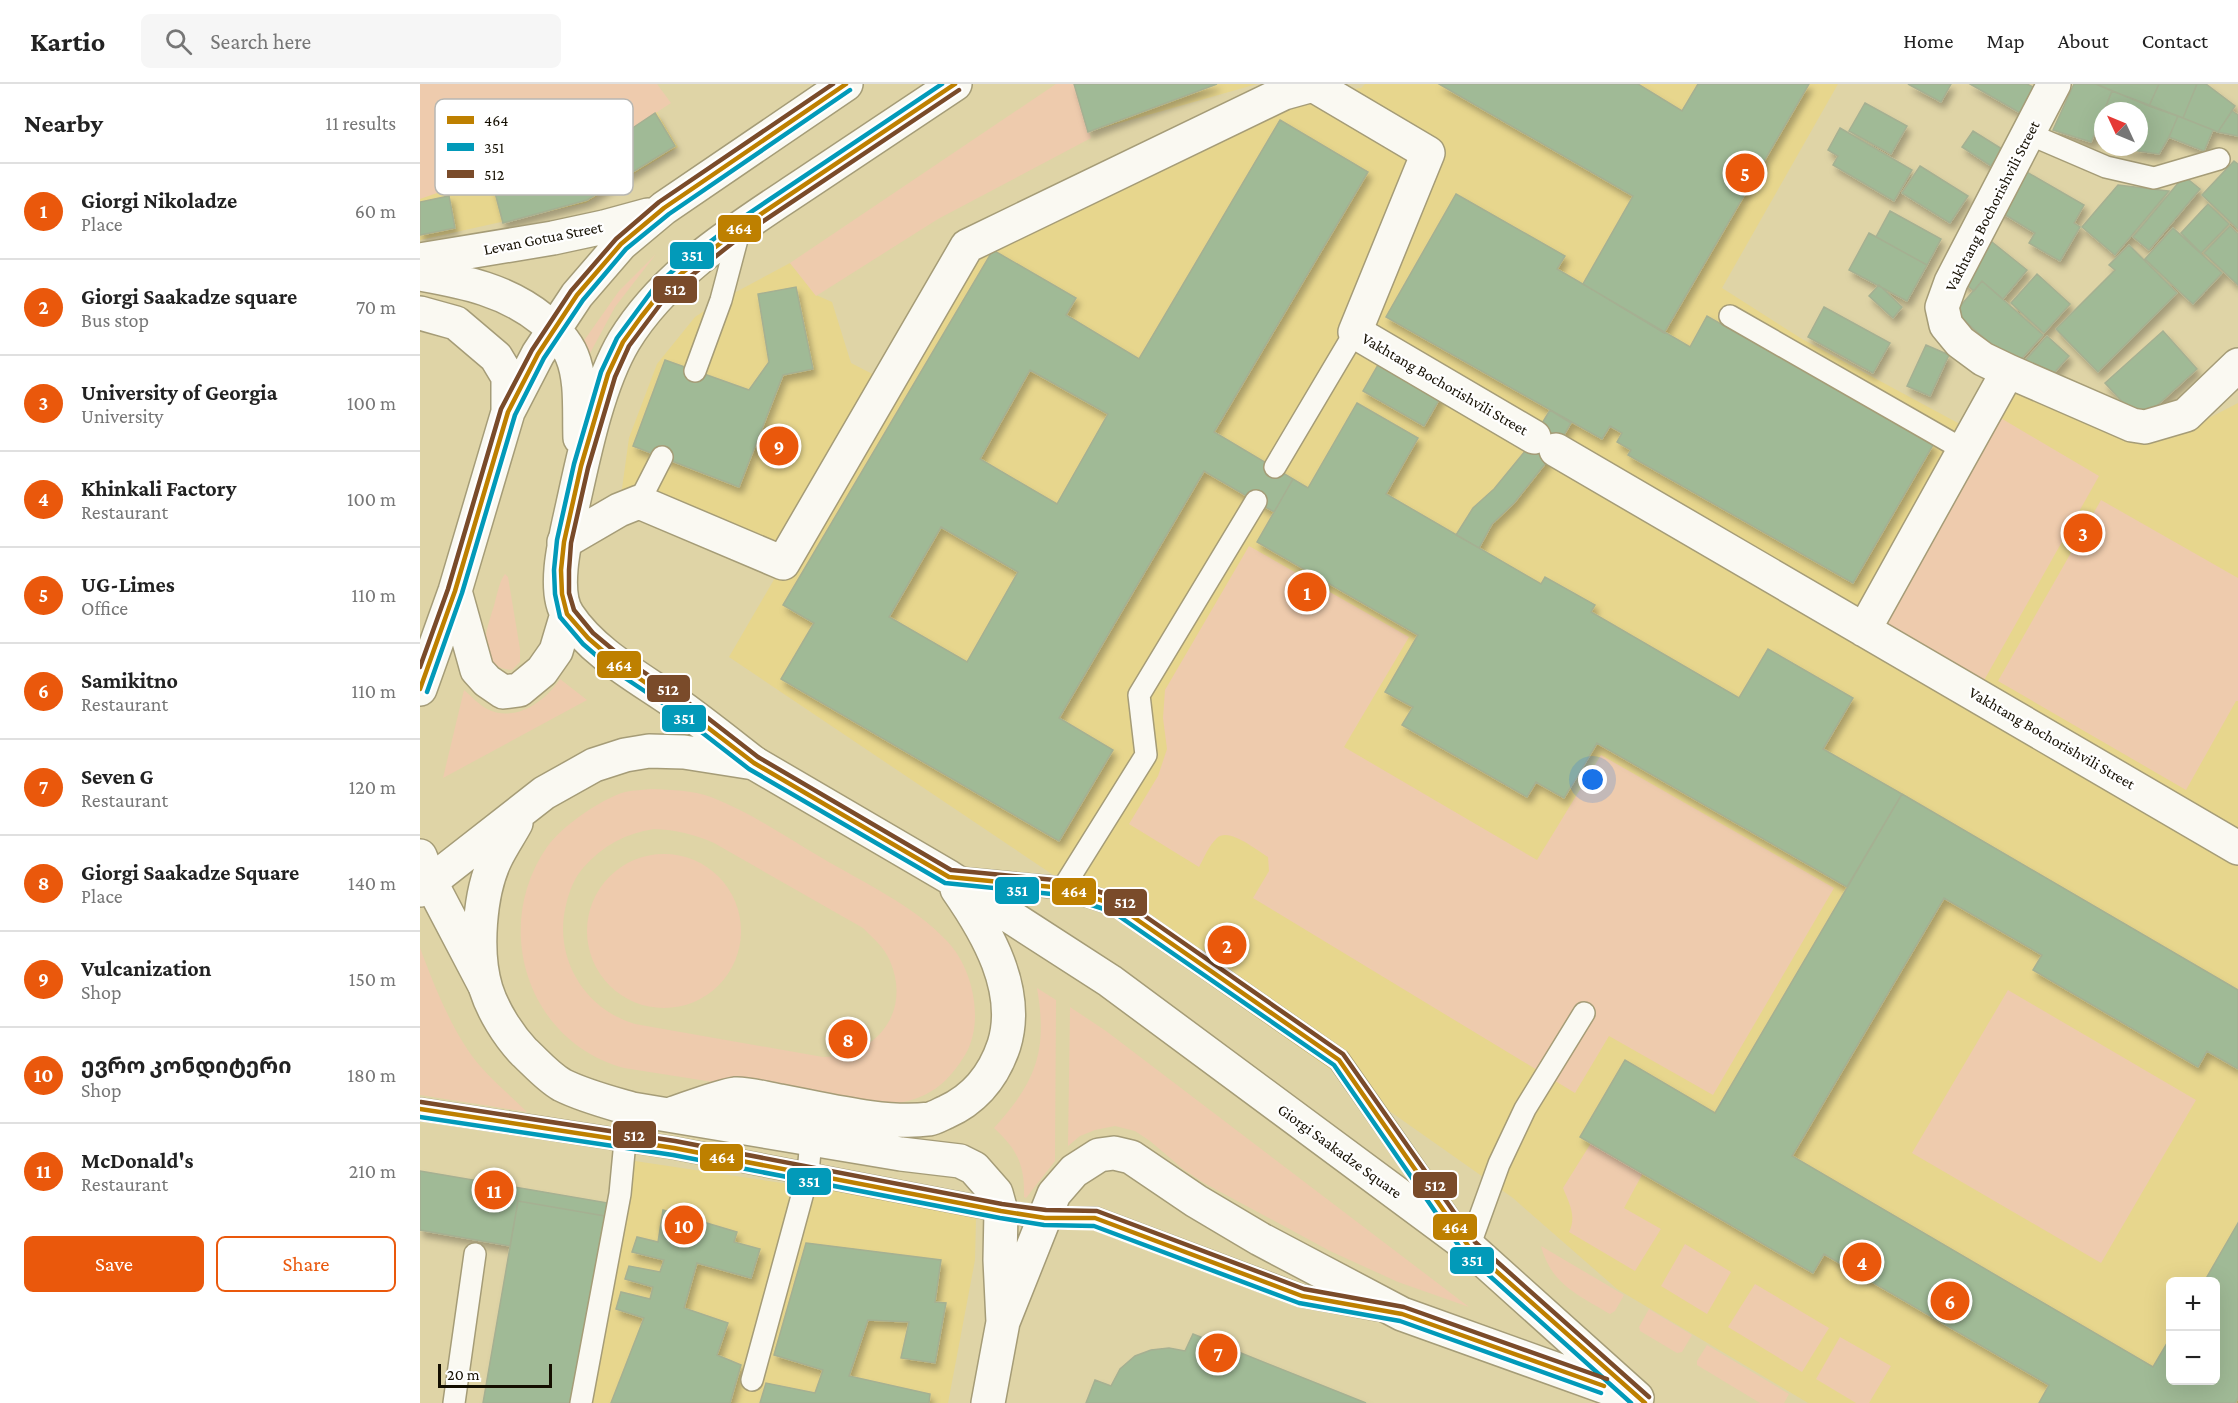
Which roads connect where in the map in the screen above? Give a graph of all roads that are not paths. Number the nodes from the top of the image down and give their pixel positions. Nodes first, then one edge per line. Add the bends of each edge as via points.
1 (846, 84) edge
2 (955, 84) edge
3 (2054, 84) edge
4 (1328, 88) edge
5 (2029, 134) junction
6 (2219, 159) dead end
7 (664, 208) junction
8 (740, 228) junction
9 (420, 260) edge
10 (420, 274) edge
11 (420, 313) edge
12 (1730, 316) dead end
13 (553, 329) junction
14 (1355, 332) junction
15 (2238, 365) edge
16 (694, 370) dead end
17 (2008, 371) junction
18 (508, 412) junction
19 (1964, 450) junction
20 (662, 457) dead end
21 (581, 466) junction
22 (1275, 467) dead end
23 (1256, 501) dead end
24 (639, 502) junction
25 (564, 542) junction
26 (455, 591) junction
27 (567, 614) junction
28 (1864, 630) junction
29 (420, 689) edge
30 (754, 763) junction
31 (525, 808) junction
32 (2238, 848) edge
33 (423, 876) edge
34 (949, 878) junction
35 (1063, 888) junction
36 (486, 988) junction
37 (1584, 1013) dead end
38 (632, 1108) junction
39 (420, 1110) edge
40 (666, 1116) junction
41 (811, 1139) junction
42 (625, 1141) junction
43 (808, 1174) junction
44 (1001, 1211) junction
45 (1046, 1218) junction
46 (1469, 1247) junction
47 (476, 1254) dead end
48 (1402, 1314) junction
49 (1003, 1322) junction
50 (752, 1380) dead end
51 (1641, 1401) edge
52 (458, 1402) edge
53 (581, 1403) edge
54 (988, 1403) edge

1 - 7 main road
2 - 8 main road
3 - 5 main road, Vakhtang Bochorishvili Street
4 - 14 main road via 1428,153
4 - 24 main road via 1284,93 967,246 783,563
5 - 6 lane via 2106,167 2154,178
5 - 17 main road, Vakhtang Bochorishvili Street via 1951,282 1942,307 1946,325 1960,342
7 - 9 main road, Levan Gotua Street via 604,227
7 - 13 main road via 603,263
8 - 16 lane via 721,300
8 - 21 main road via 660,293 623,342 608,374
10 - 13 main road via 489,288 524,306
11 - 18 main road via 456,323 496,357 508,377
12 - 19 lane
13 - 18 main road
13 - 21 main road via 566,344 576,371
14 - 22 lane
14 - 28 main road, Vakhtang Bochorishvili Street
15 - 17 main road, Vakhtang Bochorishvili Street via 2186,415 2145,427 2132,425
17 - 19 main road
18 - 26 main road
19 - 28 main road
20 - 24 lane
21 - 25 main road
23 - 35 lane via 1139,695 1146,755
24 - 25 main road
25 - 27 main road via 562,594
26 - 27 main road via 477,670 503,692 519,690 542,671 556,651
26 - 29 main road
27 - 30 main road, Giorgi Saakadze Square via 618,664
28 - 32 main road, Vakhtang Bochorishvili Street
30 - 31 main road, Giorgi Saakadze Square via 684,752 625,755 564,780
30 - 34 main road, Giorgi Saakadze Square
31 - 33 main road, Giorgi Saakadze Square
31 - 36 main road, Giorgi Saakadze Square via 495,860 483,902 481,940
33 - 36 main road, Giorgi Saakadze Square
34 - 35 lane
34 - 40 main road via 987,934 999,961 1005,989 1006,1038 998,1063 983,1086 957,1107 931,1119 890,1119 735,1094
34 - 46 main road, Giorgi Saakadze Square via 1101,974
35 - 46 lane via 1116,905 1338,1060
36 - 38 main road, Giorgi Saakadze Square via 517,1044 552,1077 588,1097
37 - 46 lane via 1525,1109 1499,1164
38 - 40 main road, Giorgi Saakadze Square
38 - 42 lane
39 - 42 lane
40 - 41 main road, Giorgi Saakadze Square
40 - 42 lane
41 - 43 lane
41 - 44 main road, Giorgi Saakadze Square via 960,1161 985,1178 996,1193
42 - 43 lane
42 - 53 lane via 620,1194
43 - 44 lane
43 - 50 lane
44 - 45 lane
44 - 49 main road, Giorgi Saakadze Square
45 - 48 lane via 1095,1218 1302,1296
45 - 48 main road, Giorgi Saakadze Square via 1054,1194 1074,1171 1099,1155 1131,1157 1260,1239
45 - 49 main road, Giorgi Saakadze Square
46 - 51 main road, Giorgi Saakadze Square
47 - 52 lane
48 - 51 main road, Giorgi Saakadze Square
49 - 54 main road

